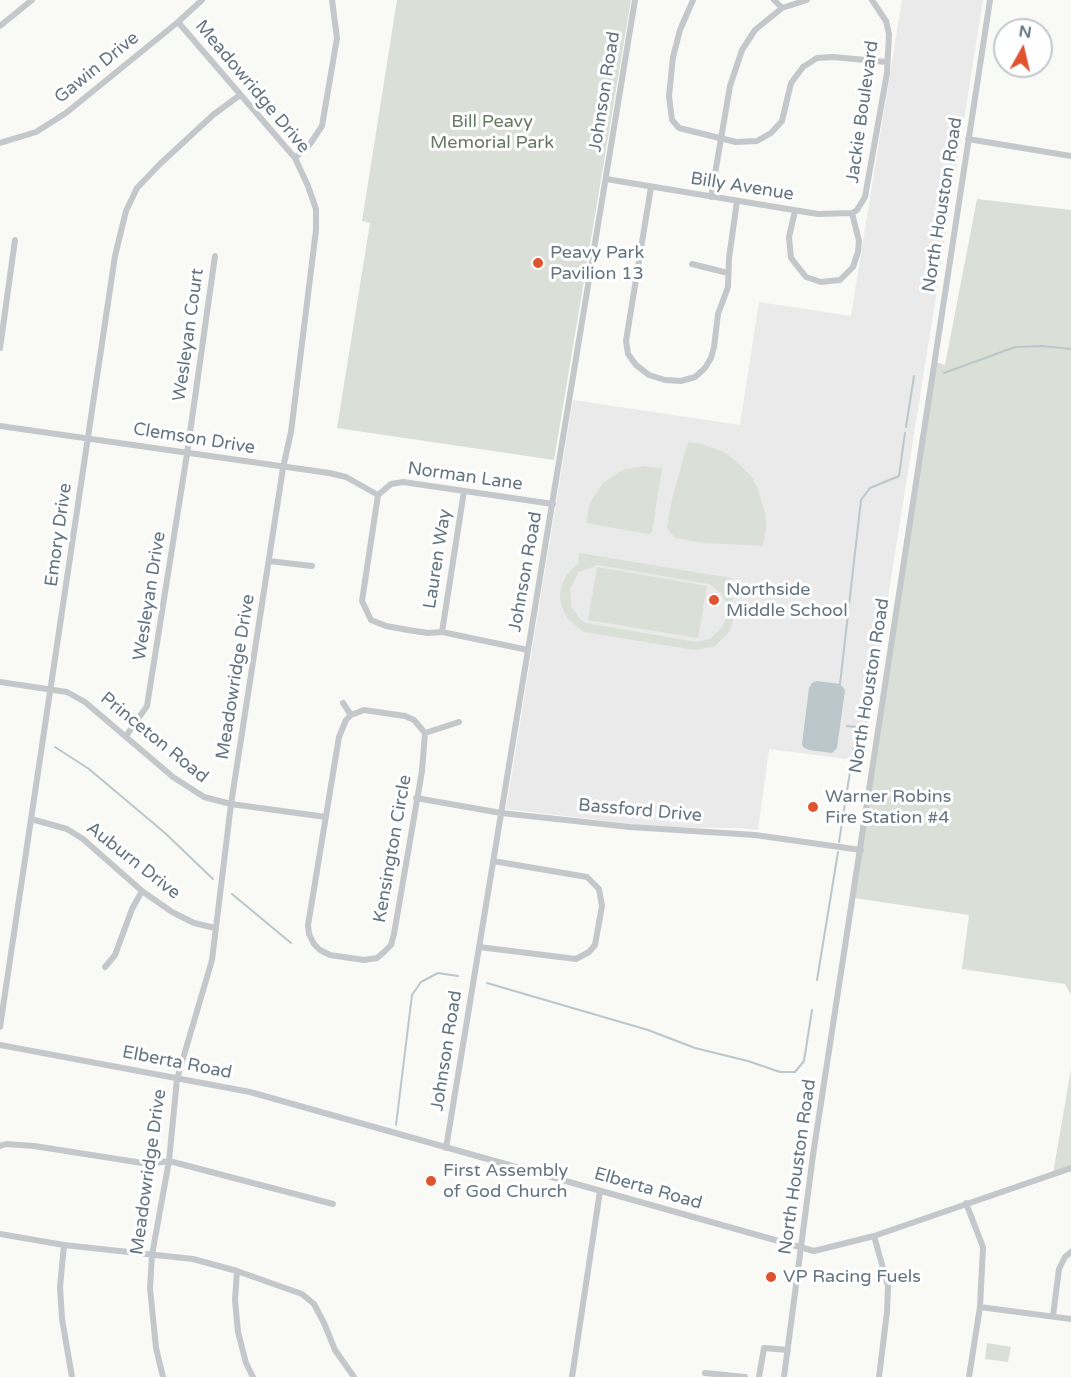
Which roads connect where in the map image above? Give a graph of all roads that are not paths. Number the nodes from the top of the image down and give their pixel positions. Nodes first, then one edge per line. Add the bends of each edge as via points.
1 (32, 0) edge
2 (202, 0) edge
3 (332, 0) edge
4 (635, 0) edge
5 (693, 0) edge
6 (774, 0) edge
7 (807, 0) edge
8 (872, 0) edge
9 (990, 0) edge
10 (782, 8) junction
11 (178, 22) junction
12 (0, 26) edge
13 (887, 62) junction
14 (240, 94) junction
15 (722, 138) junction
16 (968, 139) junction
17 (0, 143) edge
18 (1071, 156) edge
19 (295, 158) junction
20 (606, 179) junction
21 (651, 187) junction
22 (711, 197) junction
23 (737, 201) junction
24 (795, 211) junction
25 (852, 213) junction
26 (15, 240) dead end
27 (215, 256) dead end
28 (692, 264) dead end
29 (728, 273) junction
30 (0, 348) edge
31 (0, 426) edge
32 (88, 438) junction
33 (187, 454) junction
34 (283, 468) junction
35 (464, 491) junction
36 (378, 495) junction
37 (553, 504) junction
38 (269, 561) junction
39 (312, 566) dead end
40 (442, 632) junction
41 (528, 650) junction
42 (0, 682) edge
43 (51, 690) junction
44 (343, 703) dead end
45 (351, 715) junction
46 (459, 722) dead end
47 (425, 733) junction
48 (126, 736) junction
49 (416, 798) junction
50 (231, 804) junction
51 (501, 813) junction
52 (326, 817) junction
53 (31, 819) junction
54 (861, 850) junction
55 (493, 861) junction
56 (142, 891) junction
57 (215, 928) junction
58 (479, 947) junction
59 (105, 967) dead end
60 (0, 1027) edge
61 (0, 1045) edge
62 (177, 1079) junction
63 (0, 1146) edge
64 (446, 1148) junction
65 (169, 1161) junction
66 (1071, 1168) edge
67 (600, 1191) junction
68 (966, 1203) junction
69 (333, 1204) dead end
70 (0, 1234) edge
71 (874, 1236) junction
72 (64, 1245) junction
73 (801, 1248) junction
74 (1071, 1252) edge
75 (152, 1255) junction
76 (237, 1271) junction
77 (980, 1307) junction
78 (1053, 1316) junction
79 (1071, 1318) edge
80 (788, 1350) junction
81 (705, 1373) dead end
82 (72, 1377) edge
83 (163, 1377) edge
84 (253, 1377) edge
85 (354, 1377) edge
86 (572, 1377) edge
87 (745, 1377) edge
88 (759, 1377) edge
89 (784, 1377) edge
90 (879, 1377) edge
91 (969, 1377) edge

1 - 12 street
2 - 11 street, Gawin Drive
3 - 19 street via 337,38 322,126
4 - 20 street, Johnson Road
5 - 15 street via 673,57 669,96 672,120 679,128
6 - 10 street
7 - 10 street
8 - 13 street, Jackie Boulevard via 886,21
9 - 16 street, North Houston Road
10 - 15 street via 755,30 742,50 730,86
11 - 14 street, Meadowridge Drive
11 - 17 street, Gawin Drive via 66,113 36,132
13 - 15 street via 818,58 803,67 791,82 782,121 771,133 757,141
13 - 25 street, Jackie Boulevard via 866,197
14 - 19 street, Meadowridge Drive
14 - 32 street, Emory Drive via 160,164 137,188 126,211 115,256
15 - 22 street
16 - 18 street
16 - 54 street, North Houston Road
19 - 34 street, Meadowridge Drive via 316,209 316,230
20 - 21 street, Billy Avenue
20 - 37 street, Johnson Road
21 - 22 street, Billy Avenue
21 - 29 street via 627,328 628,354 636,365 649,375 681,381 696,377 705,368 714,347
22 - 23 street, Billy Avenue
23 - 24 street, Billy Avenue
23 - 29 street
24 - 25 street, Billy Avenue
24 - 25 street via 789,237 791,258 806,277 821,282 840,280 853,267 858,241
26 - 30 street
27 - 33 street, Wesleyan Court
28 - 29 street
31 - 32 street, Clemson Drive
32 - 33 street, Clemson Drive
32 - 43 street, Emory Drive
33 - 34 street, Clemson Drive
33 - 48 street, Wesleyan Drive via 147,706
34 - 36 street, Clemson Drive via 346,477
34 - 38 street, Meadowridge Drive
35 - 36 street, Norman Lane via 403,482 392,484
35 - 37 street, Norman Lane
35 - 40 street, Lauren Way
36 - 40 street via 362,601 366,610 371,620 386,626
37 - 41 street, Johnson Road
38 - 39 street
38 - 50 street, Meadowridge Drive
40 - 41 street
41 - 51 street, Johnson Road
42 - 43 street, Princeton Road
43 - 48 street, Princeton Road via 67,692 85,702
43 - 53 street, Emory Drive
44 - 45 street
45 - 47 street via 371,710 405,716
45 - 52 street, Kensington Circle via 339,737
46 - 47 street
47 - 49 street, Kensington Circle
48 - 50 street, Princeton Road via 187,788
49 - 51 street, Bassford Drive
49 - 52 street, Kensington Circle via 394,934 391,945 377,958 330,955 314,944 309,934
50 - 52 street, Princeton Road
50 - 57 street, Meadowridge Drive
51 - 54 street, Bassford Drive via 630,828 755,835
51 - 55 street, Johnson Road
53 - 56 street, Auburn Drive via 67,829 83,839
53 - 60 street, Emory Drive
54 - 73 street, North Houston Road
55 - 58 street, Johnson Road
55 - 58 street via 587,877 599,889 602,906 595,945 576,959
56 - 57 street, Auburn Drive via 172,912
56 - 59 street via 115,955
57 - 62 street, Meadowridge Drive via 212,960
58 - 64 street, Johnson Road
61 - 62 street, Elberta Road
62 - 64 street, Elberta Road via 250,1092
62 - 65 street, Meadowridge Drive
63 - 65 street via 34,1146 149,1164
64 - 67 street, Elberta Road
65 - 69 street
65 - 75 street, Meadowridge Drive
66 - 68 street, Elberta Road
67 - 73 street, Elberta Road
67 - 86 street
68 - 71 street, Elberta Road
68 - 77 street via 983,1247
70 - 72 street
71 - 73 street, Elberta Road via 814,1251
71 - 90 street via 888,1286
72 - 75 street
72 - 82 street via 60,1287
73 - 80 street, North Houston Road
74 - 78 street via 1059,1269
75 - 76 street via 193,1259
75 - 83 street, Meadowridge Drive via 150,1288
76 - 84 street via 238,1332
76 - 85 street via 302,1294 314,1304 335,1350
77 - 78 street
77 - 91 street
78 - 79 street
80 - 88 street via 764,1348
80 - 89 street, North Houston Road
81 - 87 street

